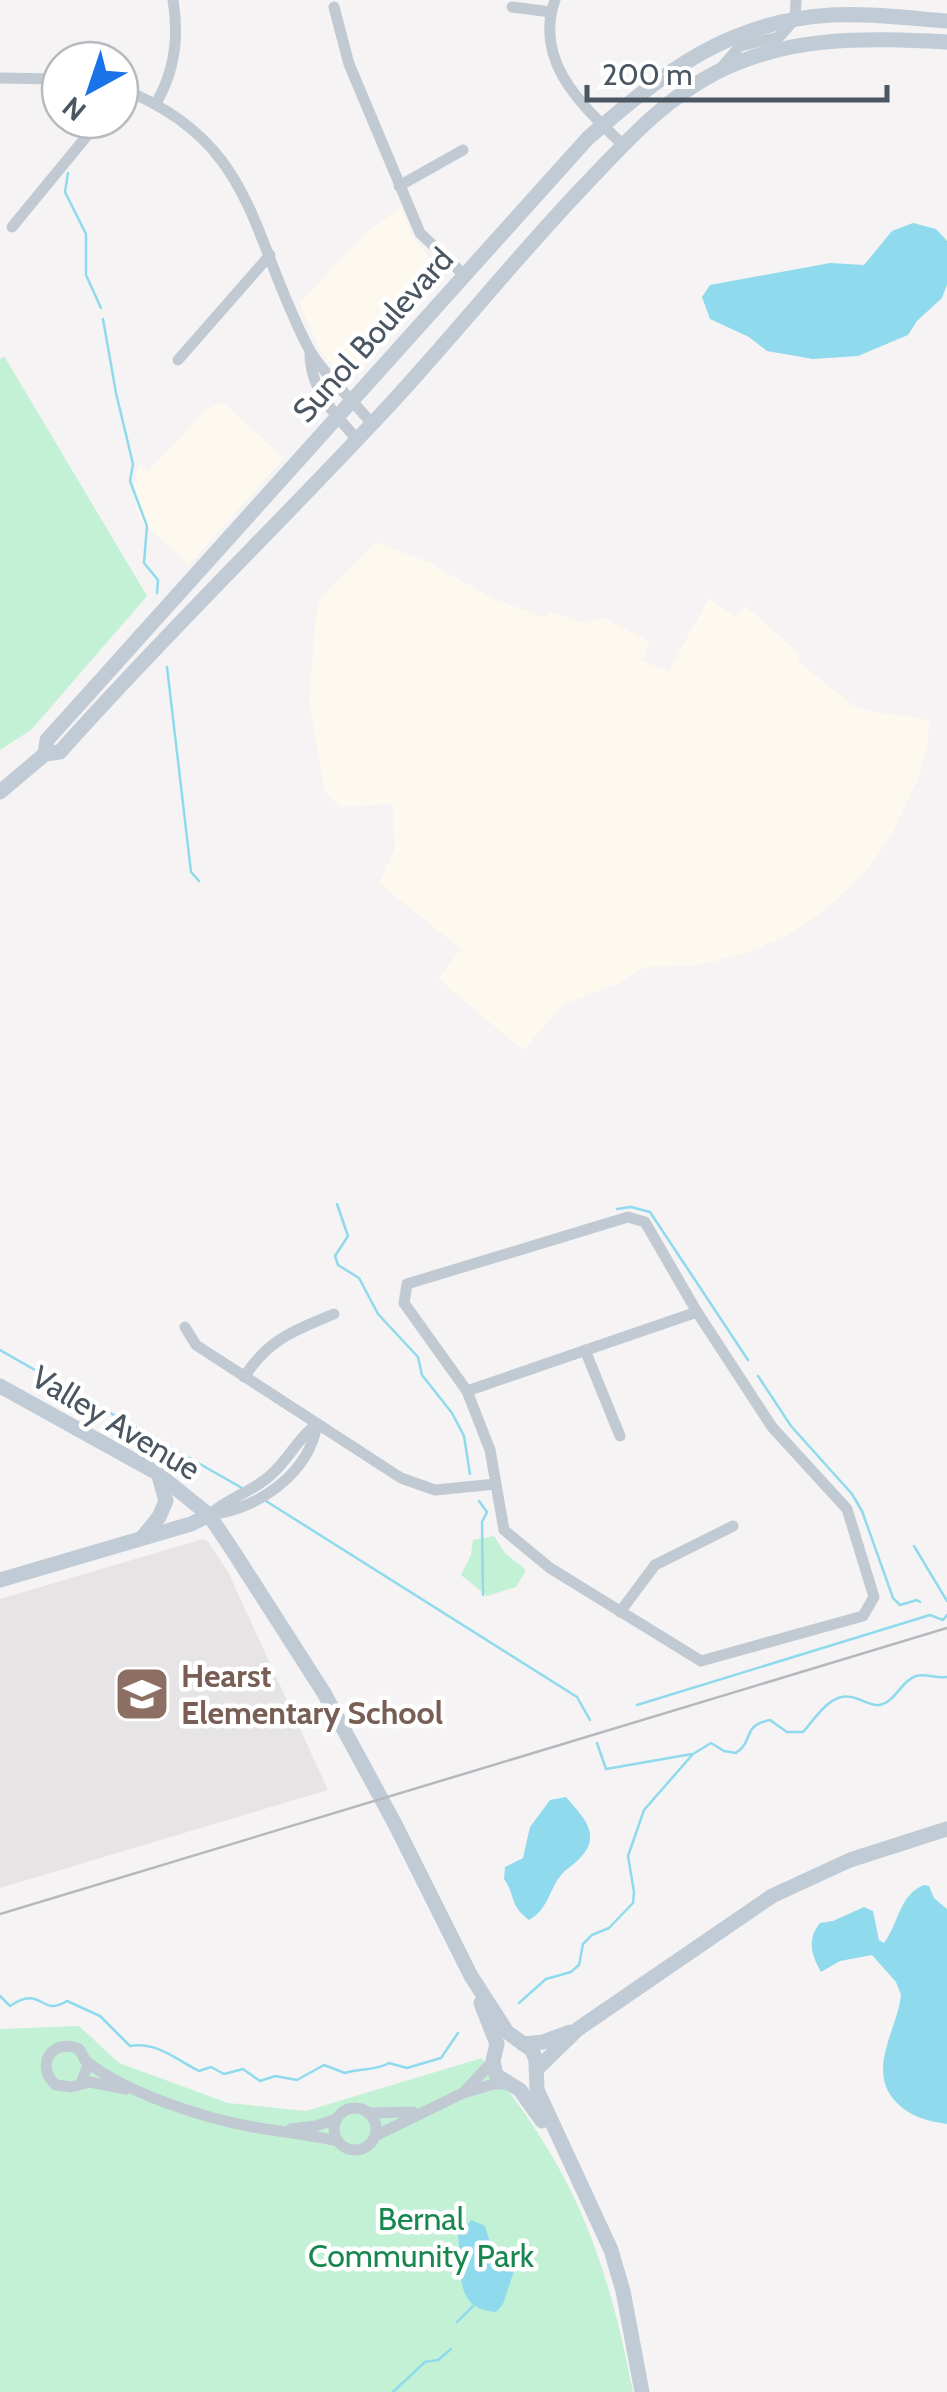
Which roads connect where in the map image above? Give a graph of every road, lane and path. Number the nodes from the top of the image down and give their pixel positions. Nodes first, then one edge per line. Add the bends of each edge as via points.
1 (173, 0) edge
2 (796, 0) edge
3 (553, 6) edge
4 (334, 8) dead end
5 (512, 8) dead end
6 (795, 20) junction
7 (947, 21) edge
8 (947, 42) edge
9 (718, 72) junction
10 (0, 78) edge
11 (40, 79) edge
12 (140, 96) edge
13 (156, 103) junction
14 (603, 125) junction
15 (84, 140) edge
16 (623, 145) junction
17 (463, 150) dead end
18 (399, 186) junction
19 (12, 227) dead end
20 (270, 255) junction
21 (464, 275) junction
22 (310, 351) junction
23 (178, 360) dead end
24 (354, 401) junction
25 (338, 418) junction
26 (372, 424) junction
27 (358, 439) junction
28 (141, 636) junction
29 (96, 712) junction
30 (44, 754) junction
31 (0, 792) edge
32 (697, 1312) junction
33 (334, 1314) dead end
34 (185, 1327) dead end
35 (585, 1350) junction
36 (244, 1376) junction
37 (0, 1386) edge
38 (467, 1391) junction
39 (317, 1424) junction
40 (620, 1436) dead end
41 (157, 1473) junction
42 (496, 1484) junction
43 (210, 1515) junction
44 (733, 1526) dead end
45 (142, 1538) junction
46 (0, 1580) edge
47 (620, 1612) junction
48 (947, 1829) edge
49 (472, 1976) junction
50 (578, 2029) junction
51 (520, 2043) junction
52 (494, 2057) junction
53 (86, 2061) junction
54 (535, 2072) junction
55 (80, 2082) junction
56 (510, 2085) junction
57 (144, 2092) junction
58 (463, 2093) junction
59 (422, 2111) junction
60 (368, 2113) junction
61 (338, 2118) junction
62 (276, 2131) junction
63 (375, 2136) junction
64 (338, 2141) junction
65 (561, 2148) junction
66 (642, 2392) edge

1 - 13 street via 175,50
2 - 6 street
3 - 5 street
3 - 14 street via 555,62 569,90
4 - 18 street via 349,64
6 - 7 main road, Sunol Boulevard via 861,15
6 - 9 street, Sunol Boulevard via 779,37 740,46
6 - 14 main road, Sunol Boulevard via 739,32 696,54
8 - 9 main road, Sunol Boulevard via 833,40 755,56
9 - 16 main road, Sunol Boulevard via 671,101
10 - 11 street
12 - 13 street
13 - 20 street via 208,141 242,191
14 - 16 street
14 - 21 main road, Sunol Boulevard
15 - 19 street
16 - 26 main road, Sunol Boulevard
17 - 18 street
18 - 21 street via 420,233
20 - 22 street
20 - 23 street
21 - 24 main road, Sunol Boulevard
22 - 24 street
22 - 25 street via 325,405
24 - 25 main road, Sunol Boulevard
24 - 26 street
25 - 27 street
25 - 28 main road, Sunol Boulevard
26 - 27 main road, Sunol Boulevard
27 - 29 main road, Sunol Boulevard
28 - 29 main road via 144,649
28 - 30 main road, Sunol Boulevard via 47,740
29 - 30 main road, Sunol Boulevard via 60,752
30 - 31 main road, Sunol Boulevard
32 - 35 street
32 - 38 street via 645,1222 628,1216 407,1284 404,1303
32 - 47 street via 772,1427 847,1509 874,1597 864,1616 701,1661
33 - 36 street via 274,1340
34 - 36 street via 196,1345
35 - 38 street
35 - 40 street
36 - 39 street
37 - 41 main road, Valley Avenue
38 - 42 street
39 - 42 street via 418,1486
39 - 43 street via 302,1435 271,1483 230,1512
41 - 43 main road, Valley Avenue
41 - 45 main road via 166,1501
42 - 47 street via 504,1530
43 - 45 main road
43 - 49 main road, Valley Avenue via 324,1693
44 - 47 street via 655,1565
45 - 46 main road
48 - 50 main road via 850,1860 772,1896
49 - 51 main road, Valley Avenue
49 - 52 main road, Valley Avenue via 495,2038
50 - 51 main road
50 - 54 main road
51 - 52 main road via 501,2047
51 - 54 main road via 532,2050
52 - 56 main road via 496,2075
52 - 58 street
53 - 55 street
53 - 55 street via 79,2049 65,2045 45,2061 56,2085
53 - 57 street
54 - 56 main road via 525,2083
54 - 65 main road
55 - 57 street
56 - 58 street
56 - 65 main road
57 - 62 street
58 - 59 street
59 - 60 street
59 - 63 street
60 - 61 street via 351,2108
60 - 63 street
61 - 62 street
61 - 64 street
62 - 64 street
63 - 64 street via 358,2150
65 - 66 main road via 624,2291

